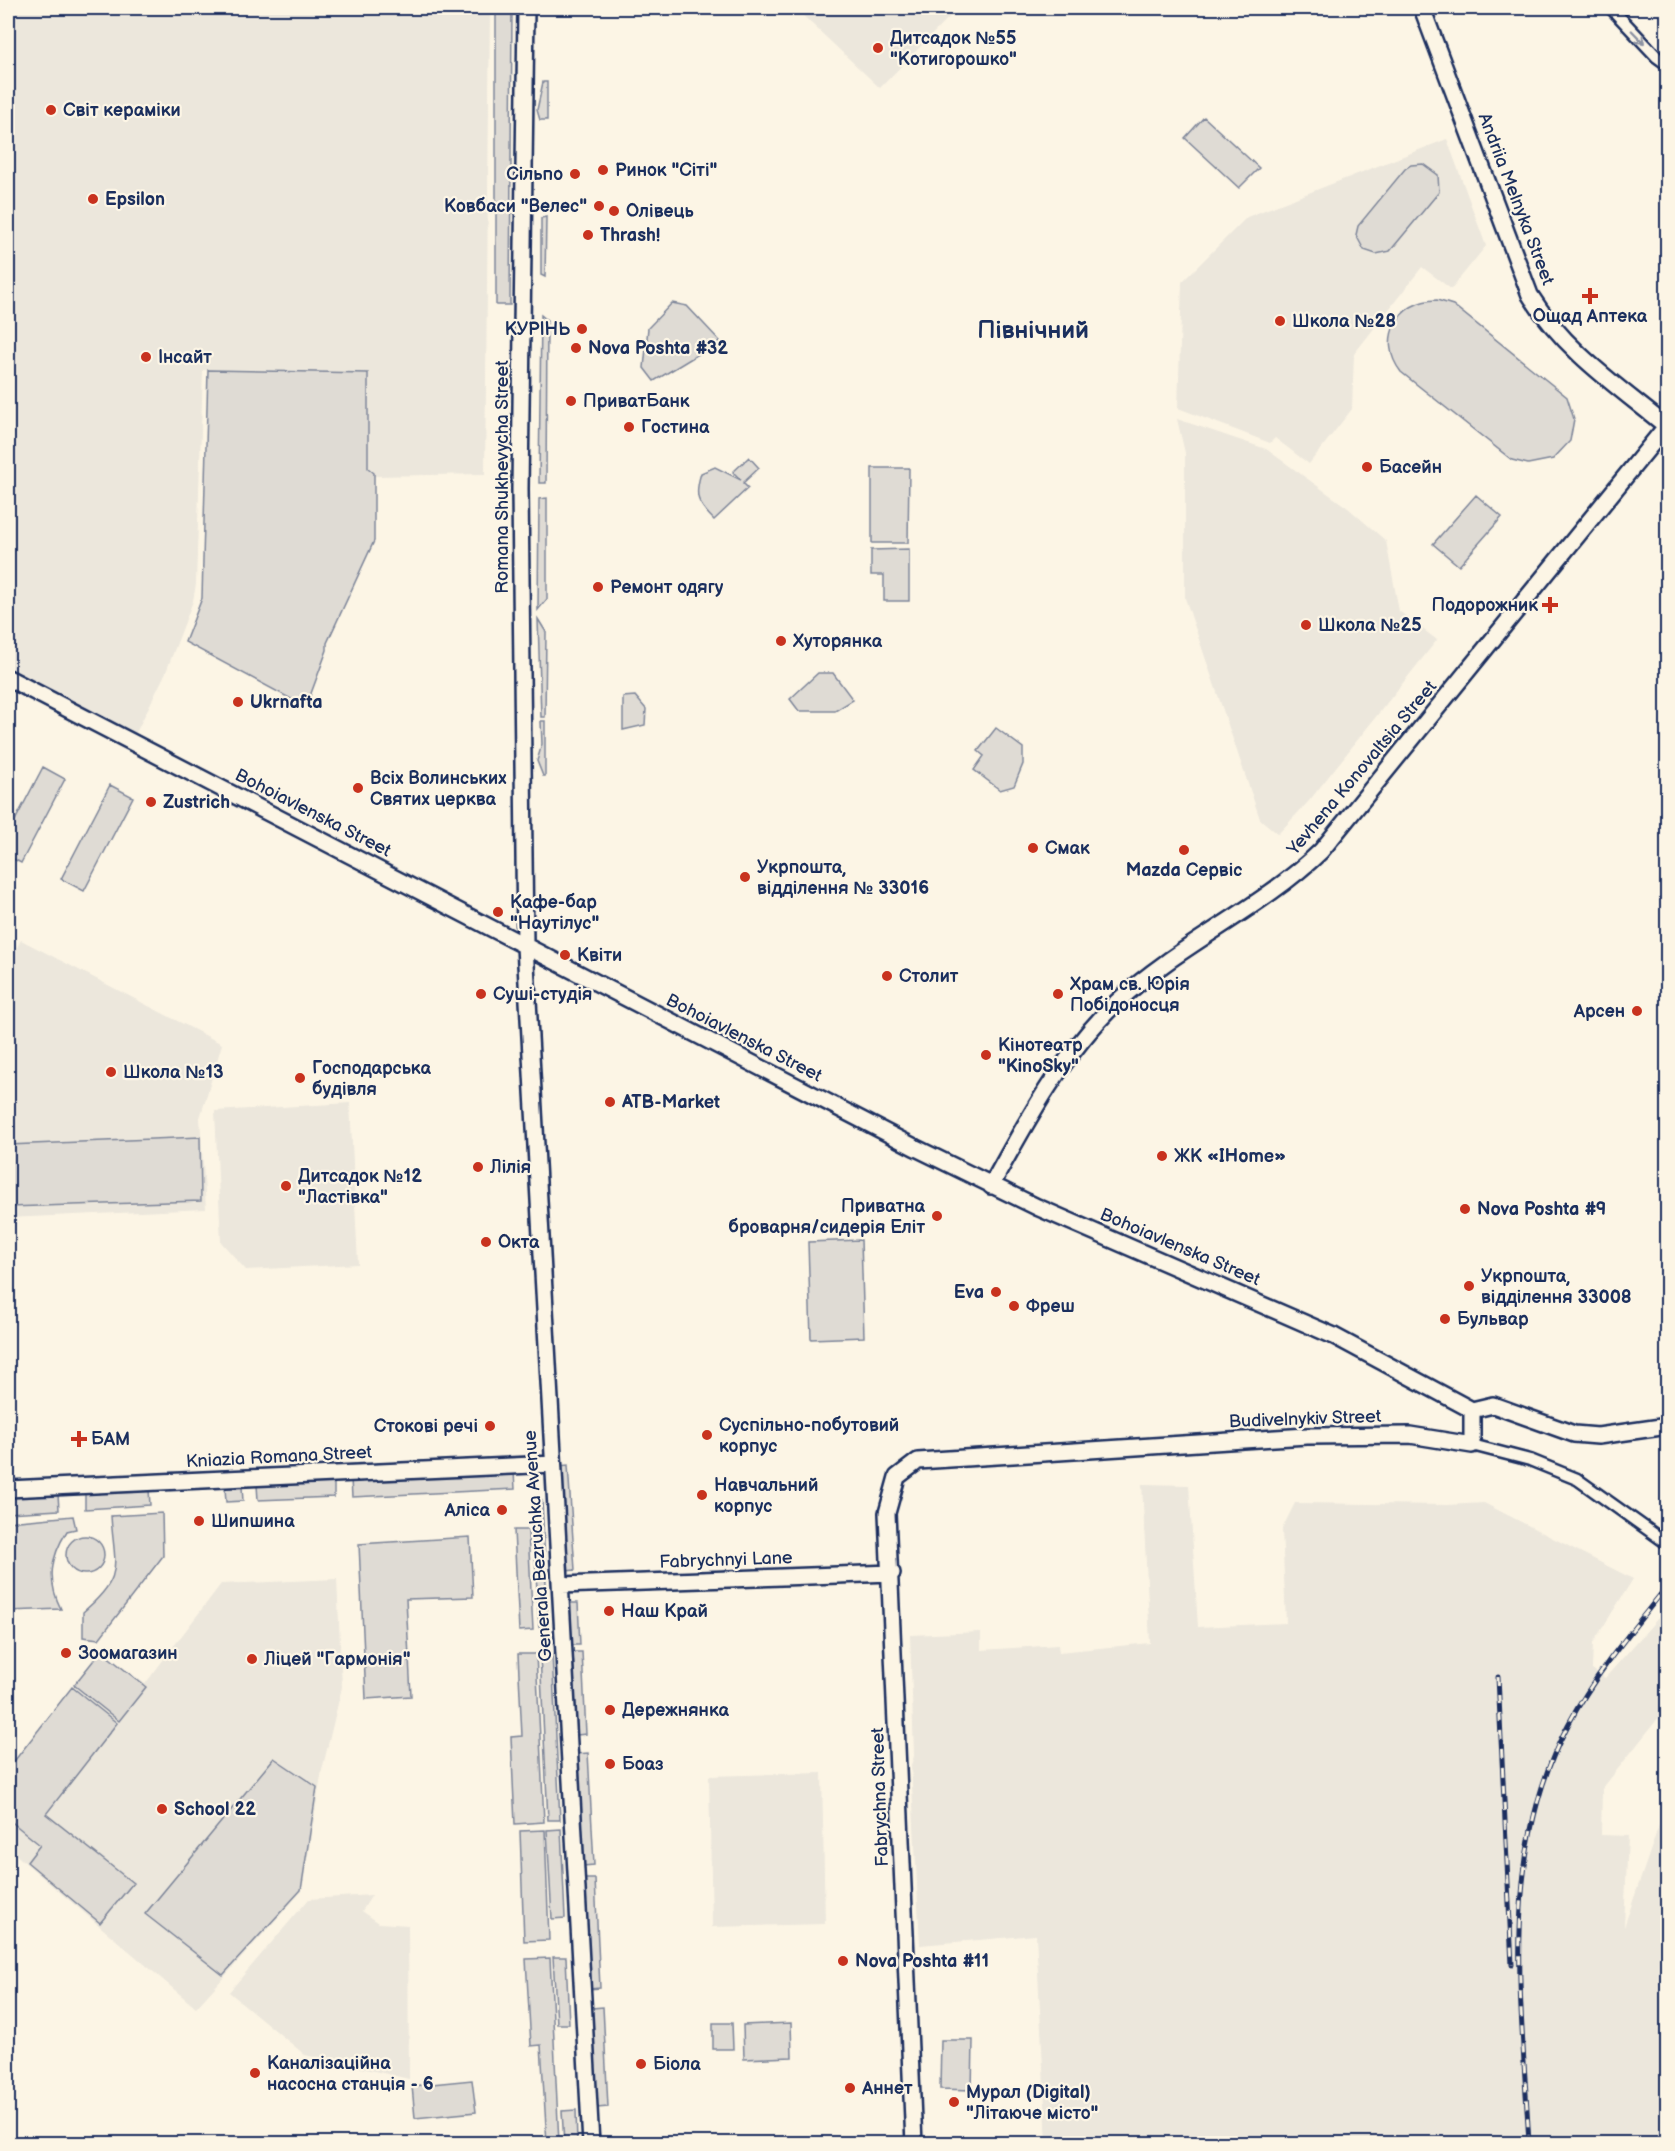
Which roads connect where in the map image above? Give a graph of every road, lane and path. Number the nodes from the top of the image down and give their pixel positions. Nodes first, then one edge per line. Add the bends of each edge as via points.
1 (526, 8) edge
2 (1422, 8) edge
3 (1611, 8) edge
4 (1668, 65) edge
5 (1667, 425) edge
6 (8, 678) edge
7 (525, 946) junction
8 (991, 1186) junction
9 (1472, 1410) junction
10 (1668, 1426) edge
11 (1472, 1445) junction
12 (918, 1461) joint
13 (553, 1464) junction
14 (8, 1489) edge
15 (1668, 1544) edge
16 (892, 1573) junction
17 (561, 1585) junction
18 (591, 2144) edge
19 (914, 2144) edge

1 - 7 street, Romana Shukhevycha Street via 520,489
2 - 5 street, Andriia Melnyka Street via 1530,295 1548,324 1572,348 1606,380
3 -> 4 street
5 - 8 street, Yevhena Konovaltsia Street via 1321,851 1279,889 1150,976 1092,1028 1034,1112
6 - 7 street, Bohoiavlenska Street
7 - 8 street, Bohoiavlenska Street
7 - 13 street, Generala Bezruchka Avenue
8 - 9 street, Bohoiavlenska Street via 1334,1336
9 - 10 street via 1493,1405 1574,1434 1598,1436
9 - 11 street
11 - 12 street, Budivelnykiv Street via 1410,1435 1307,1436
11 - 15 street, Budivelnykiv Street via 1530,1460 1577,1479
12 - 16 street, Fabrychna Street via 897,1477 887,1513
13 - 14 street, Kniazia Romana Street
13 - 17 street, Generala Bezruchka Avenue
16 - 17 street, Fabrychnyi Lane
16 - 19 street, Fabrychna Street
17 - 18 street, Generala Bezruchka Avenue

